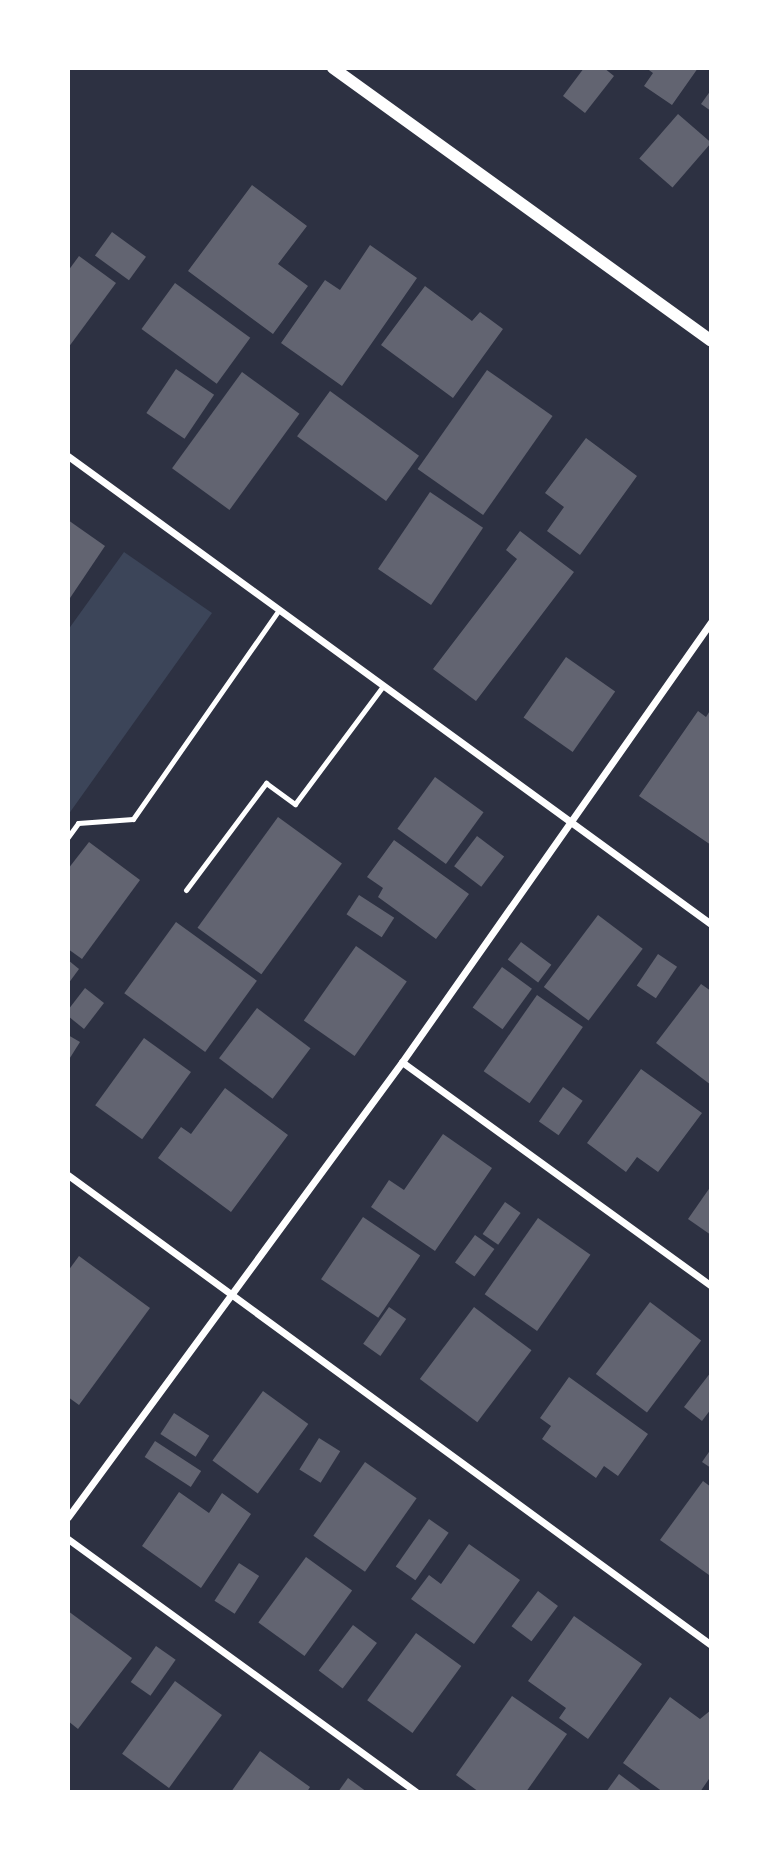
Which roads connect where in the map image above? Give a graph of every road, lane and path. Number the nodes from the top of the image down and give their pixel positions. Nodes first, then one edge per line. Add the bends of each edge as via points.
1 (333, 68) edge
2 (711, 341) edge
3 (68, 456) edge
4 (279, 610) junction
5 (711, 622) edge
6 (383, 686) junction
7 (569, 822) junction
8 (68, 837) edge
9 (186, 890) dead end
10 (711, 924) edge
11 (401, 1062) junction
12 (68, 1175) edge
13 (711, 1286) edge
14 (228, 1294) junction
15 (68, 1517) edge
16 (68, 1539) edge
17 (711, 1645) edge
18 (416, 1792) edge

1 - 2 street
3 - 4 street
4 - 6 street
4 - 8 lane via 133,819 78,823
5 - 7 street
6 - 7 street
6 - 9 lane via 295,804 266,783
7 - 10 street
7 - 11 street
11 - 13 street
11 - 14 street
12 - 14 street
14 - 15 street
14 - 17 street
16 - 18 street

